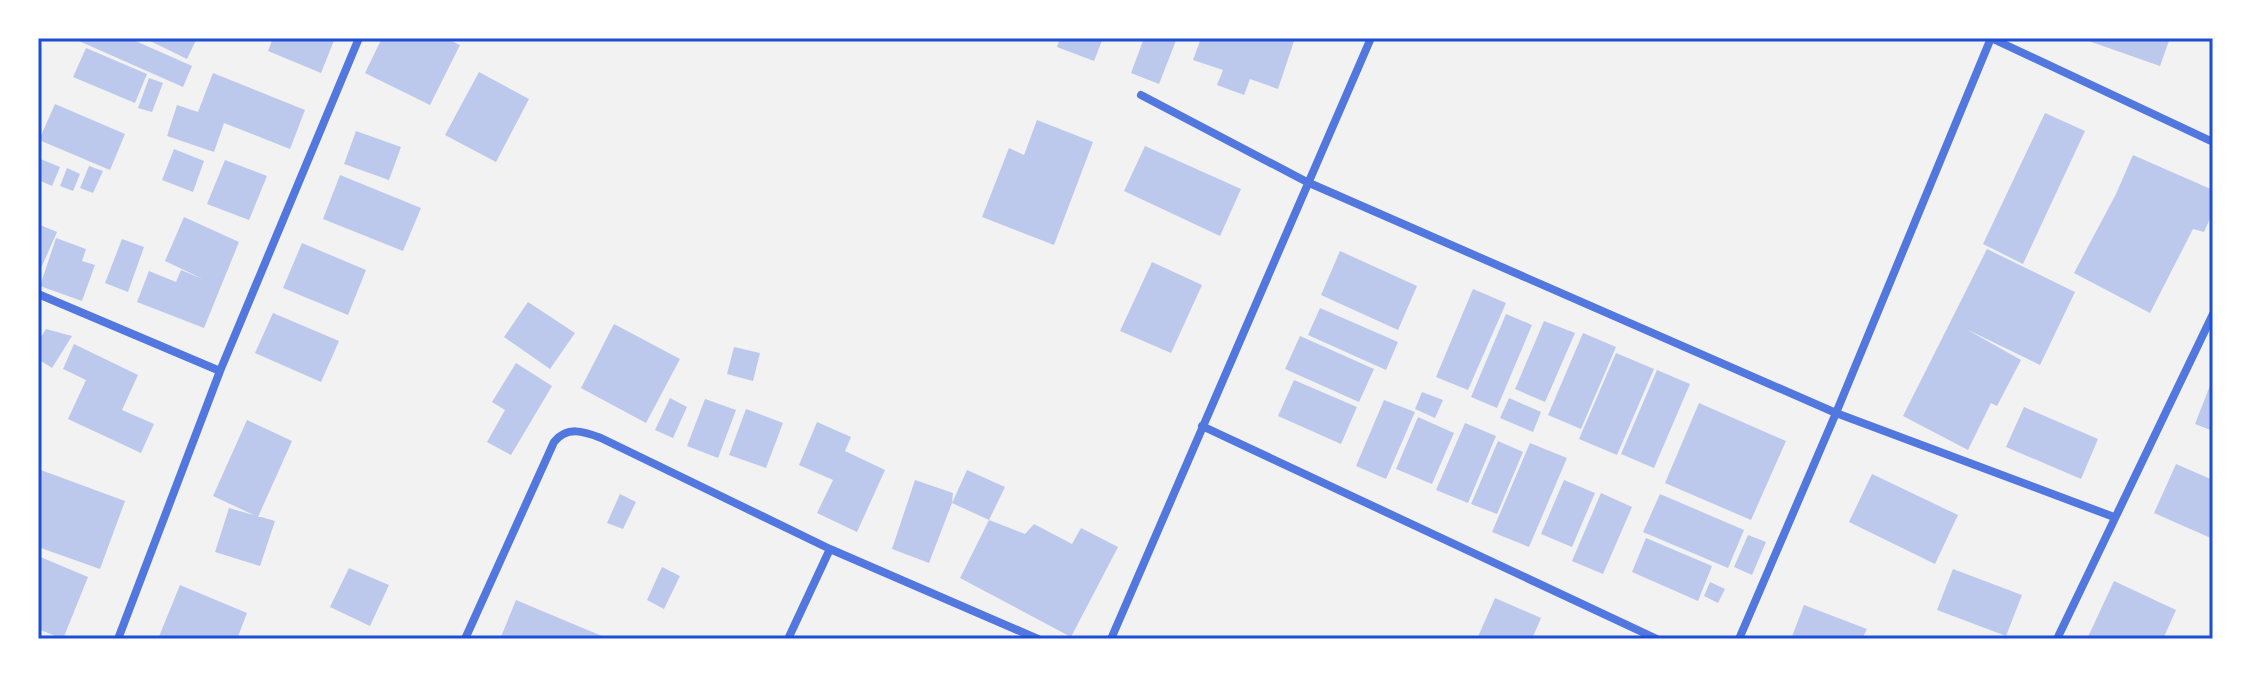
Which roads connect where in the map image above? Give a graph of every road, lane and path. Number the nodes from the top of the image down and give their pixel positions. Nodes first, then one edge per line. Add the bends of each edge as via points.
1 (359, 38) edge
2 (1371, 38) edge
3 (1991, 38) edge
4 (1141, 95) dead end
5 (2213, 142) edge
6 (1307, 182) junction
7 (38, 294) edge
8 (2213, 314) edge
9 (220, 371) junction
10 (1836, 413) junction
11 (1202, 426) junction
12 (2114, 517) junction
13 (830, 549) junction
14 (118, 639) edge
15 (465, 639) edge
16 (788, 639) edge
17 (1038, 639) edge
18 (1111, 639) edge
19 (1657, 639) edge
20 (1739, 639) edge
21 (2057, 639) edge

1 - 9 street
2 - 6 street
3 - 5 street
3 - 10 street
4 - 6 street
6 - 10 street
6 - 11 street
7 - 9 street
8 - 12 street
9 - 14 street
10 - 12 street
10 - 20 street
11 - 18 street
11 - 19 street
12 - 21 street
13 - 15 street via 590,434 569,430 554,442
13 - 16 street
13 - 17 street

